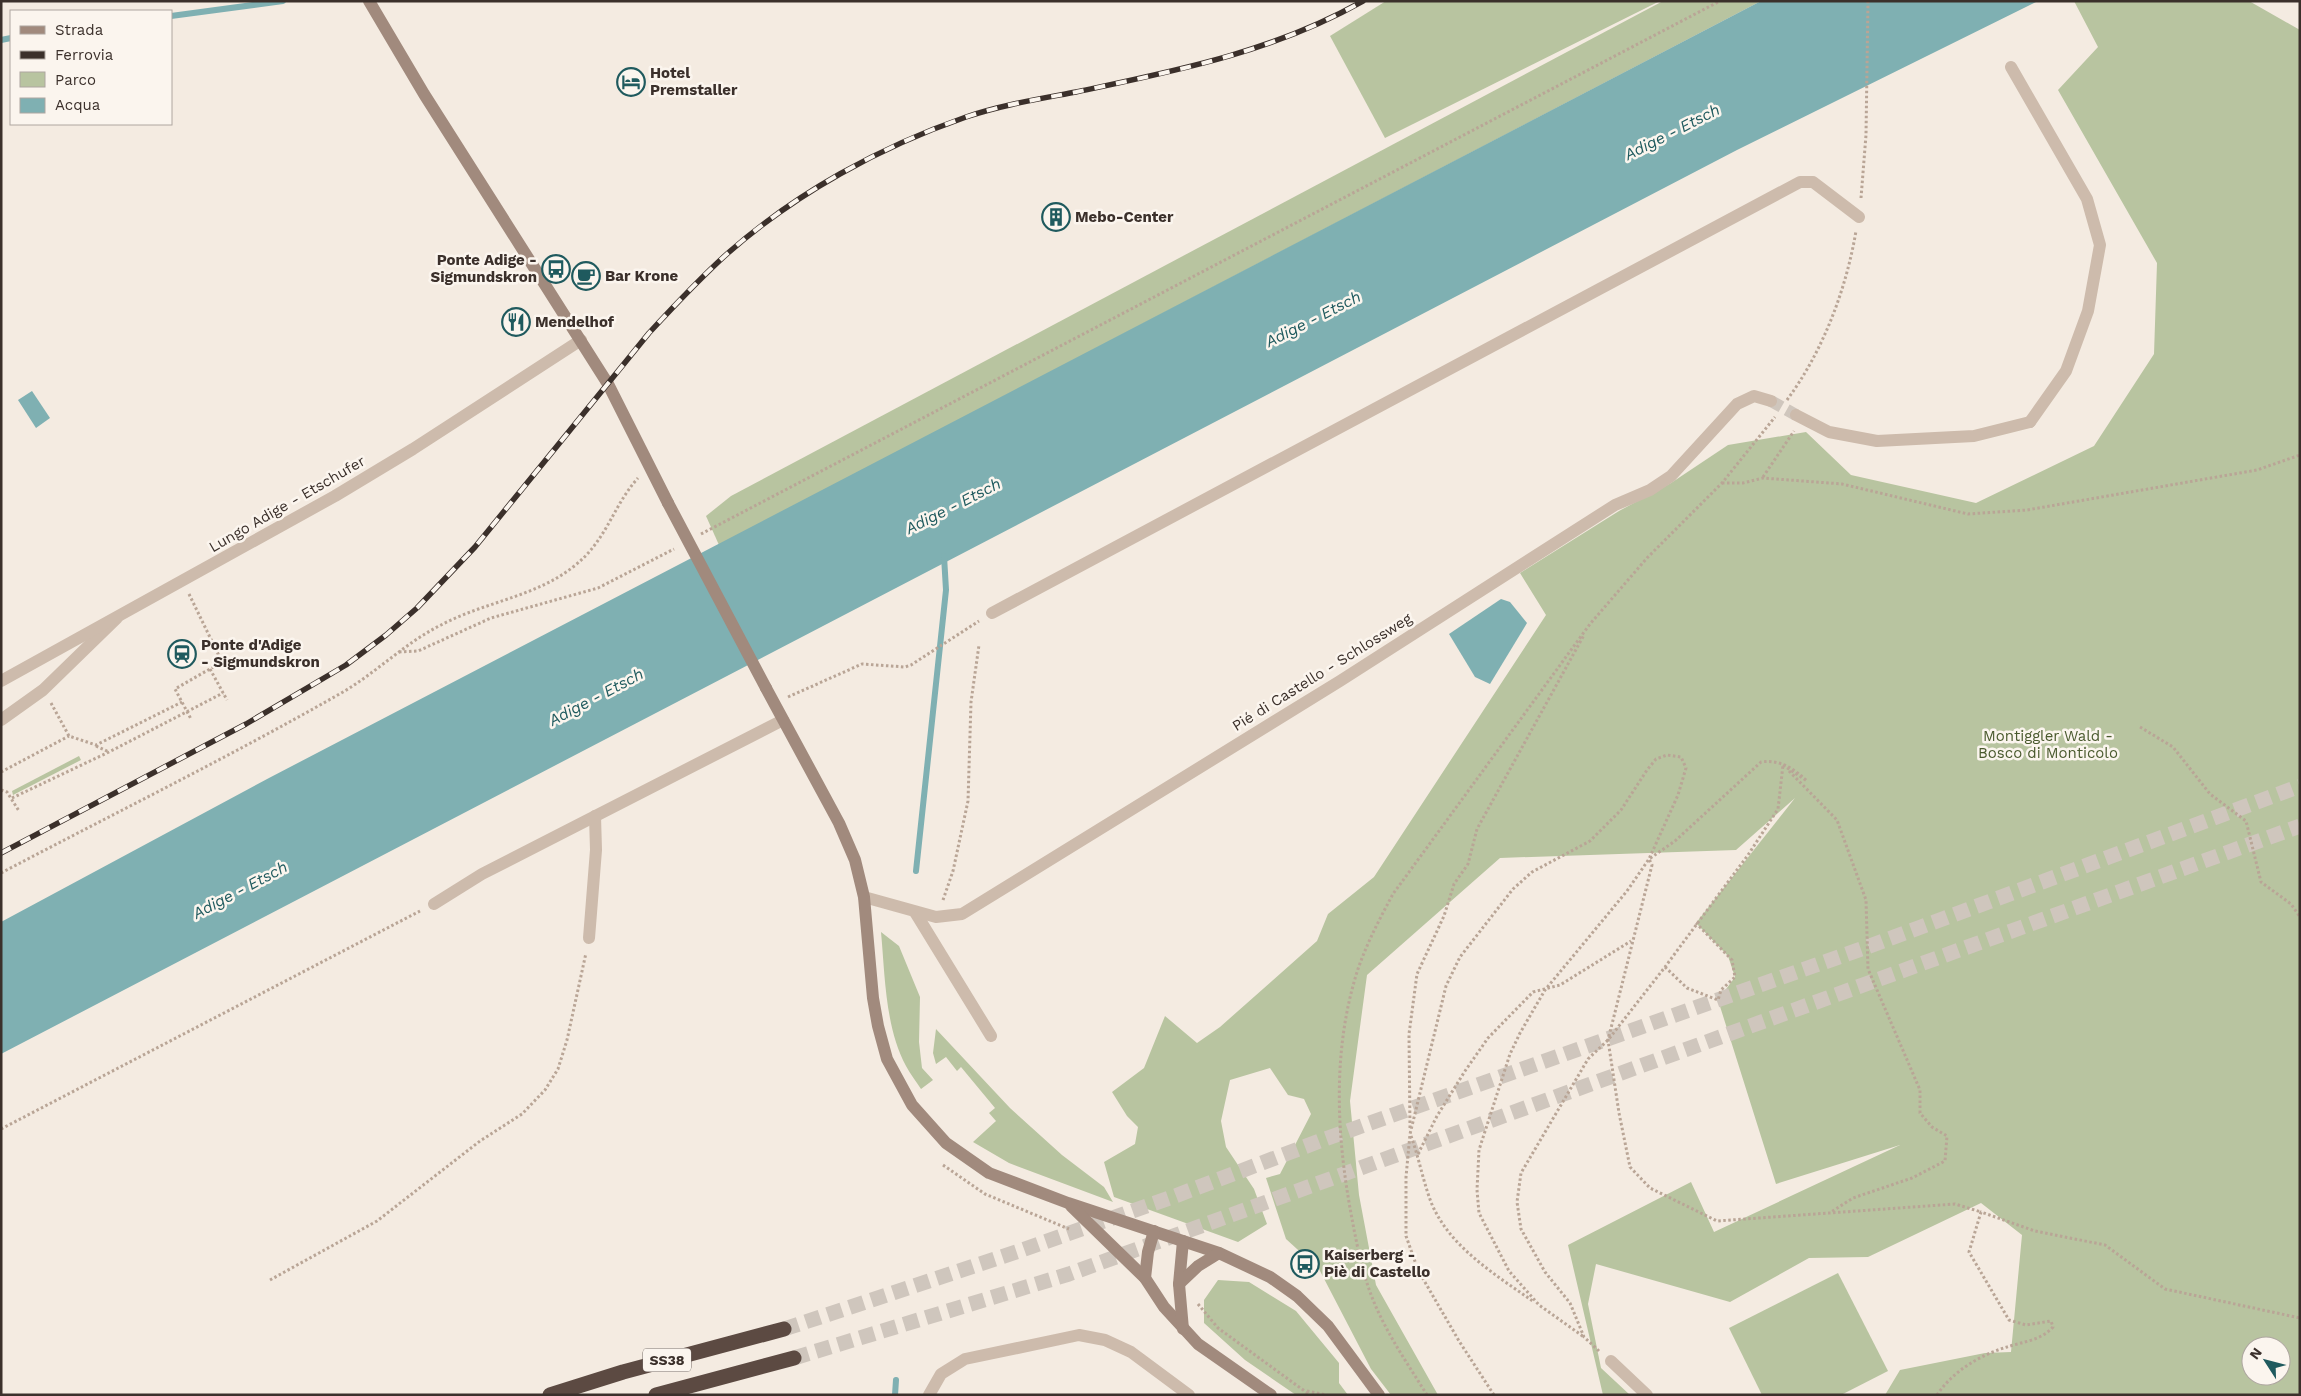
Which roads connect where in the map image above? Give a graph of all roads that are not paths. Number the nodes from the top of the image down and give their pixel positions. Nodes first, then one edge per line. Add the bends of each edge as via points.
1 (371, 5) edge
2 (2012, 67) dead end
3 (1859, 217) road end
4 (581, 340) junction
5 (1776, 405) tunnel mouth
6 (1800, 416) tunnel mouth
7 (992, 613) road end
8 (121, 615) junction
9 (1, 681) edge
10 (1, 720) edge
11 (783, 720) junction
12 (595, 816) junction
13 (864, 897) junction
14 (434, 904) road end
15 (914, 912) junction
16 (589, 938) road end
17 (991, 1036) dead end
18 (1068, 1203) junction
19 (1154, 1231) junction
20 (1183, 1241) junction
21 (1219, 1253) junction
22 (1145, 1278) junction
23 (1179, 1284) junction
24 (784, 1329) tunnel mouth
25 (1183, 1329) junction
26 (794, 1358) tunnel mouth
27 (1611, 1361) road end
28 (550, 1395) edge
29 (656, 1395) edge
30 (929, 1395) edge
31 (1189, 1395) edge
32 (1271, 1395) edge
33 (1379, 1395) edge
34 (1647, 1395) edge

1 - 4 main road
2 - 6 street via 2087,199 2100,245 2088,311 2066,371 2030,422 1974,436 1877,441 1829,432
3 - 7 street via 1813,182 1800,182
4 - 8 street, Lungo Adige - Etschufer via 413,449
4 - 11 main road, bridge via 608,384
5 - 15 street, Pié di Castello - Schlossweg via 1754,396 1737,404 1671,476 1650,490 1615,505 1340,681 962,914 936,917
8 - 9 street, Lungo Adige - Etschufer
8 - 10 street via 43,690
11 - 12 street
11 - 13 main road via 839,823 855,860
12 - 14 street via 482,874
12 - 16 street via 596,850
13 - 15 street, Pié di Castello - Schlossweg
13 - 18 main road via 878,1026 888,1059 912,1104 946,1142 989,1173
15 - 17 street
18 - 19 main road
18 - 22 main road
19 - 20 main road
19 - 22 main road
20 - 21 main road
20 - 23 main road
21 - 23 main road via 1198,1266
21 - 33 main road via 1263,1273 1297,1296 1328,1326
22 - 25 main road
23 - 25 main road
24 - 28 highway, SS38
25 - 32 main road via 1198,1344
26 - 29 highway, SS38
27 - 34 street
30 - 31 street via 941,1374 965,1359 1079,1336 1105,1340 1131,1352

